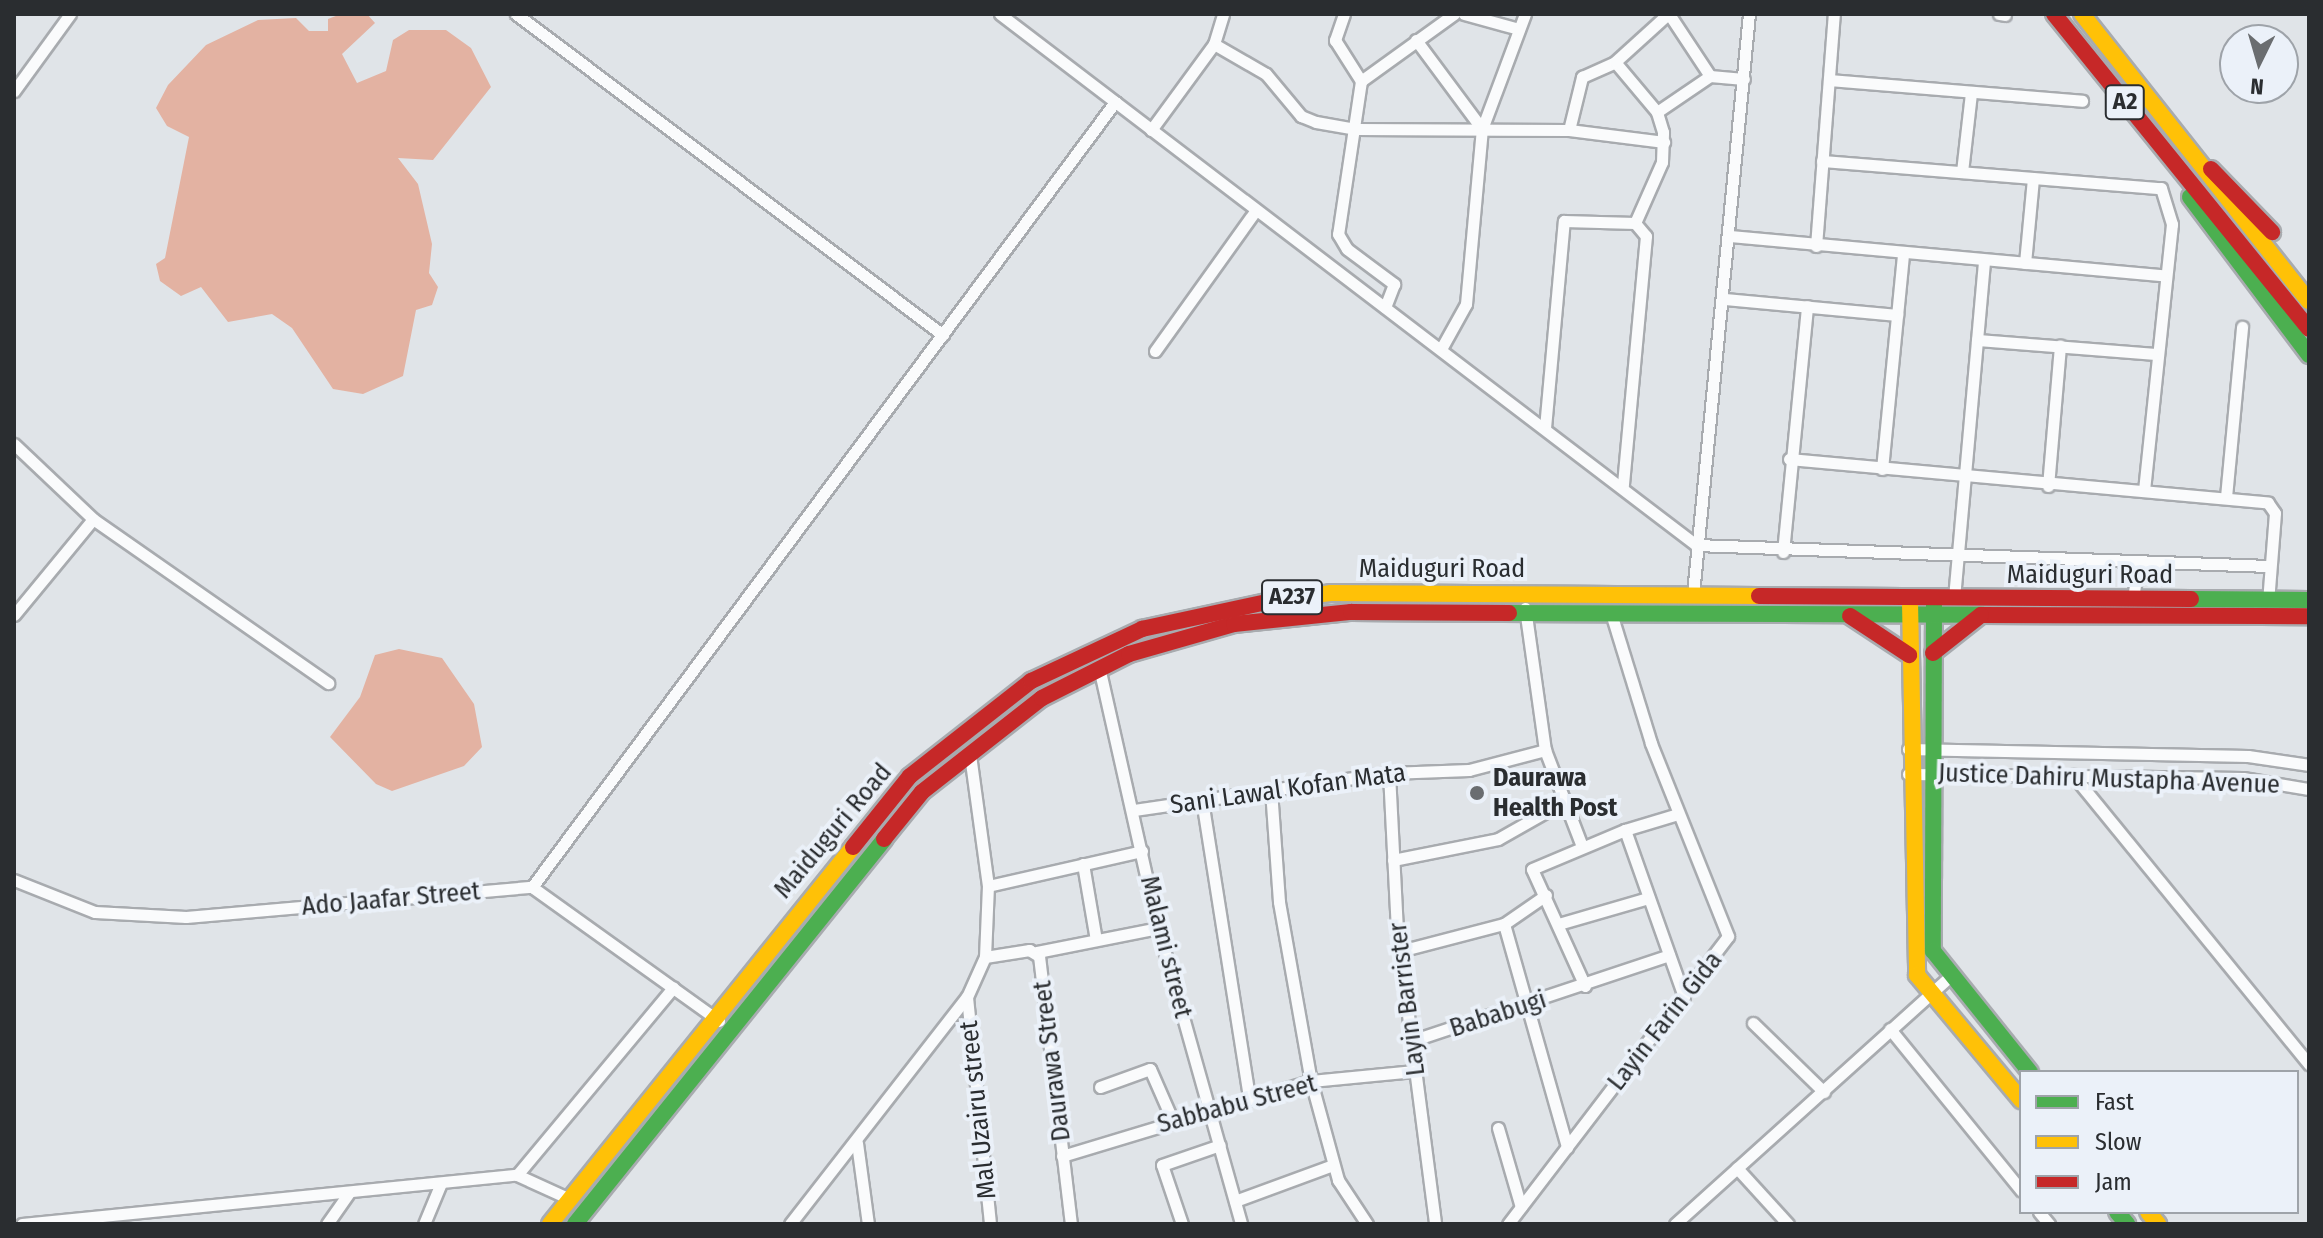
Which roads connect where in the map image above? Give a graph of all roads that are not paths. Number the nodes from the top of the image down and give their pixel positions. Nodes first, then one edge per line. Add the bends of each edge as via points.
1 (70, 14) edge
2 (517, 14) edge
3 (1000, 14) edge
4 (1223, 14) edge
5 (1344, 14) edge
6 (1454, 14) edge
7 (1464, 14) edge
8 (1525, 14) edge
9 (1669, 14) edge
10 (1749, 14) edge
11 (1834, 14) edge
12 (1999, 14) edge
13 (2054, 14) edge
14 (2082, 14) edge
15 (2005, 15) edge
16 (1519, 29) junction
17 (1416, 40) junction
18 (1214, 44) junction
19 (1615, 62) junction
20 (1710, 76) junction
21 (1744, 79) junction
22 (1829, 80) junction
23 (1361, 81) junction
24 (14, 91) edge
25 (1971, 93) junction
26 (2082, 101) dead end
27 (1115, 102) junction
28 (1657, 112) junction
29 (1356, 129) junction
30 (1482, 129) junction
31 (1151, 130) junction
32 (1569, 130) junction
33 (1664, 142) junction
34 (1822, 161) junction
35 (2201, 163) junction
36 (1962, 172) junction
37 (2185, 173) junction
38 (2033, 178) junction
39 (2205, 184) junction
40 (1256, 210) junction
41 (1635, 223) junction
42 (1730, 236) junction
43 (1816, 246) junction
44 (1903, 253) junction
45 (1984, 260) junction
46 (2025, 263) junction
47 (2162, 275) junction
48 (2309, 279) edge
49 (1725, 299) junction
50 (2309, 301) edge
51 (1807, 306) junction
52 (1385, 307) junction
53 (1897, 315) junction
54 (2242, 327) dead end
55 (2309, 329) edge
56 (943, 335) junction
57 (1977, 340) junction
58 (2060, 346) junction
59 (1441, 349) junction
60 (1155, 351) dead end
61 (2156, 354) junction
62 (2309, 355) edge
63 (1545, 428) junction
64 (14, 444) edge
65 (1789, 459) junction
66 (1882, 469) junction
67 (1965, 477) junction
68 (1623, 486) junction
69 (2048, 486) junction
70 (2144, 491) junction
71 (2226, 497) junction
72 (93, 519) junction
73 (1696, 545) junction
74 (1783, 552) junction
75 (1959, 560) junction
76 (2138, 566) junction
77 (2268, 566) junction
78 (1523, 593) junction
79 (1693, 594) junction
80 (1954, 598) junction
81 (2133, 598) junction
82 (2305, 598) edge
83 (2268, 601) junction
84 (1910, 605) junction
85 (1934, 606) junction
86 (1525, 613) junction
87 (1611, 613) junction
88 (1843, 613) junction
89 (14, 615) edge
90 (1981, 615) junction
91 (2309, 616) edge
92 (1933, 653) junction
93 (1909, 655) junction
94 (1099, 667) junction
95 (328, 683) dead end
96 (969, 749) junction
97 (1908, 749) junction
98 (1545, 750) junction
99 (1934, 750) junction
100 (2309, 765) edge
101 (1389, 773) junction
102 (1908, 774) junction
103 (1933, 775) junction
104 (2073, 775) junction
105 (2308, 787) edge
106 (1271, 790) junction
107 (1202, 800) junction
108 (1563, 802) junction
109 (1134, 810) junction
110 (1678, 814) junction
111 (1625, 830) junction
112 (1581, 844) junction
113 (1142, 851) junction
114 (1393, 860) junction
115 (1083, 864) junction
116 (14, 880) edge
117 (988, 886) junction
118 (532, 887) junction
119 (1546, 895) junction
120 (1648, 898) junction
121 (1562, 923) junction
122 (1504, 924) junction
123 (1158, 928) junction
124 (1096, 940) junction
125 (1400, 951) junction
126 (1037, 952) junction
127 (1669, 955) junction
128 (985, 957) junction
129 (1950, 976) junction
130 (1585, 986) junction
131 (673, 988) junction
132 (1930, 993) junction
133 (967, 997) junction
134 (1684, 997) junction
135 (1527, 1005) junction
136 (714, 1017) junction
137 (1753, 1023) dead end
138 (729, 1028) junction
139 (1890, 1029) junction
140 (1411, 1041) junction
141 (2309, 1064) edge
142 (2028, 1070) edge
143 (1415, 1071) junction
144 (1311, 1081) junction
145 (1100, 1087) dead end
146 (1824, 1092) junction
147 (1249, 1098) junction
148 (2019, 1098) edge
149 (1210, 1107) junction
150 (1172, 1119) junction
151 (1498, 1128) dead end
152 (857, 1143) junction
153 (1220, 1145) junction
154 (1567, 1147) junction
155 (1062, 1156) junction
156 (1333, 1165) junction
157 (1737, 1168) junction
158 (517, 1175) junction
159 (441, 1183) junction
160 (2019, 1188) edge
161 (349, 1192) junction
162 (570, 1199) junction
163 (1235, 1201) junction
164 (1521, 1207) junction
165 (22, 1224) edge
166 (327, 1224) edge
167 (424, 1224) edge
168 (550, 1224) edge
169 (575, 1224) edge
170 (790, 1224) edge
171 (868, 1224) edge
172 (990, 1224) edge
173 (1071, 1224) edge
174 (1182, 1224) edge
175 (1241, 1224) edge
176 (1367, 1224) edge
177 (1435, 1224) edge
178 (1508, 1224) edge
179 (1675, 1224) edge
180 (1788, 1224) edge

1 - 24 street
2 - 56 street
3 - 27 street
4 - 18 street
5 - 23 street via 1335,40
6 - 17 street
7 - 16 street
8 - 16 street
9 - 19 street
9 - 20 street
10 - 21 street
11 - 22 street
12 - 15 street
13 - 37 main road, A2
14 - 35 main road, A2
16 - 30 street
17 - 23 street
17 - 30 street
18 - 29 street via 1266,74 1301,116
18 - 31 street
19 - 28 street
19 - 32 street via 1582,77
20 - 21 street
20 - 28 street
21 - 42 street
22 - 25 street
22 - 34 street
23 - 29 street
25 - 26 street
25 - 36 street
27 - 31 street
27 - 56 street
28 - 33 street
29 - 30 street
29 - 52 street via 1338,234 1347,249 1394,284
30 - 32 street
30 - 59 street via 1466,304
31 - 40 street
32 - 33 street
33 - 41 street
34 - 36 street
34 - 43 street
35 - 39 main road, A2
35 - 48 main road, A2 via 2235,186
36 - 38 street
37 - 39 main road, A2
37 - 62 main road, A2 via 2196,207
38 - 46 street
38 - 47 street via 2161,188 2172,210
39 - 50 main road, A2
39 - 55 main road, A2
40 - 52 street
40 - 60 street
41 - 63 street via 1564,221
41 - 68 street via 1646,236
42 - 43 street
42 - 49 street
43 - 44 street
44 - 45 street
44 - 53 street
45 - 46 street
45 - 57 street
46 - 47 street
47 - 61 street
49 - 51 street
49 - 73 street
51 - 53 street
51 - 65 street
52 - 59 street
53 - 66 street
54 - 71 street
56 - 118 street
57 - 58 street
57 - 67 street
58 - 61 street
58 - 69 street
59 - 63 street
61 - 70 street
63 - 68 street
64 - 72 street
65 - 66 street
65 - 74 street
66 - 67 street
67 - 69 street
67 - 75 street
68 - 73 street
69 - 70 street
70 - 71 street
71 - 77 street via 2275,508
72 - 89 street
72 - 95 street
73 - 74 street
73 - 79 street
74 - 75 street
75 - 76 street
75 - 80 street
76 - 77 street
76 - 81 street
77 - 83 street
78 - 79 main road, Maiduguri Road / A237
78 - 86 street
78 - 136 main road, Maiduguri Road / A237 via 1268,600 1184,616 1065,663 998,702 910,776
79 - 84 main road, Maiduguri Road / A237
80 - 81 main road, Maiduguri Road / A237
80 - 85 main road, Maiduguri Road / A237
81 - 83 main road, Maiduguri Road / A237
82 - 83 main road, Maiduguri Road / A237
84 - 85 main road, Maiduguri Road / A237
84 - 88 main road, Maiduguri Road / A237
84 - 93 main road
85 - 90 main road, Maiduguri Road / A237
85 - 92 main road
86 - 87 main road, Maiduguri Road / A237
86 - 94 main road, Maiduguri Road / A237 via 1278,617 1173,640
86 - 98 street
87 - 88 main road, Maiduguri Road / A237
87 - 110 street, Layin Farin Gida
88 - 93 main road via 1872,624
90 - 91 main road, Maiduguri Road / A237
90 - 92 main road
92 - 99 main road
93 - 97 main road
94 - 96 main road, Maiduguri Road / A237
94 - 109 street, Malami street
96 - 117 street
96 - 138 main road, Maiduguri Road / A237 via 879,839
97 - 99 street
97 - 102 main road
98 - 101 street, Sani Lawal Kofan Mata via 1443,771
98 - 108 street
99 - 100 street via 2248,756
99 - 103 main road
101 - 106 street, Sani Lawal Kofan Mata
101 - 114 street, Layin Barrister
102 - 103 street, Justice Dahiru Mustapha Avenue
102 - 132 main road via 1912,950
103 - 104 street, Justice Dahiru Mustapha Avenue
103 - 129 main road via 1933,951
104 - 105 street, Justice Dahiru Mustapha Avenue via 2243,778
104 - 141 street
106 - 107 street, Sani Lawal Kofan Mata
106 - 144 street via 1279,902
107 - 109 street, Sani Lawal Kofan Mata
107 - 147 street
108 - 112 street
108 - 114 street via 1498,839
109 - 113 street, Malami street
110 - 111 street
110 - 134 street, Layin Farin Gida via 1728,936
111 - 112 street
111 - 120 street
112 - 119 street via 1534,866
113 - 115 street
113 - 123 street, Malami street
114 - 125 street, Layin Barrister
115 - 117 street
115 - 124 street
116 - 118 street, Ado Jaafar Street via 95,912 186,917
117 - 128 street
118 - 131 street
119 - 121 street
119 - 122 street
120 - 121 street
120 - 127 street
121 - 130 street
122 - 125 street
122 - 135 street
123 - 124 street
123 - 149 street, Malami street
124 - 126 street
125 - 140 street, Layin Barrister
126 - 128 street, Daurawa Street
126 - 155 street, Daurawa Street
127 - 130 street, Bababugi
127 - 134 street
128 - 133 street
129 - 132 street
129 - 142 main road
130 - 135 street, Bababugi
131 - 136 street
131 - 158 street
132 - 139 street
132 - 148 main road
133 - 152 street
133 - 172 street, Mal Uzairu street
134 - 154 street, Layin Farin Gida
135 - 140 street, Bababugi
135 - 154 street
136 - 138 street
136 - 162 main road, Maiduguri Road / A237
137 - 146 street
138 - 169 main road, Maiduguri Road / A237
139 - 146 street
139 - 160 street
140 - 143 street, Layin Barrister
143 - 144 street, Sabbabu Street
143 - 177 street, Layin Barrister
144 - 147 street, Sabbabu Street
144 - 156 street
145 - 150 street via 1150,1069
146 - 157 street
147 - 149 street, Sabbabu Street
149 - 150 street, Sabbabu Street
149 - 153 street, Malami street
150 - 155 street, Sabbabu Street
151 - 164 street
152 - 170 street
152 - 171 street
153 - 163 street, Malami street
153 - 174 street via 1162,1165
154 - 164 street, Layin Farin Gida
155 - 173 street, Daurawa Street
156 - 163 street
156 - 176 street
157 - 179 street
157 - 180 street
158 - 159 street
158 - 162 street
159 - 161 street
159 - 167 street
161 - 165 street
161 - 166 street
162 - 168 main road, Maiduguri Road / A237
163 - 175 street, Malami street
164 - 178 street, Layin Farin Gida

